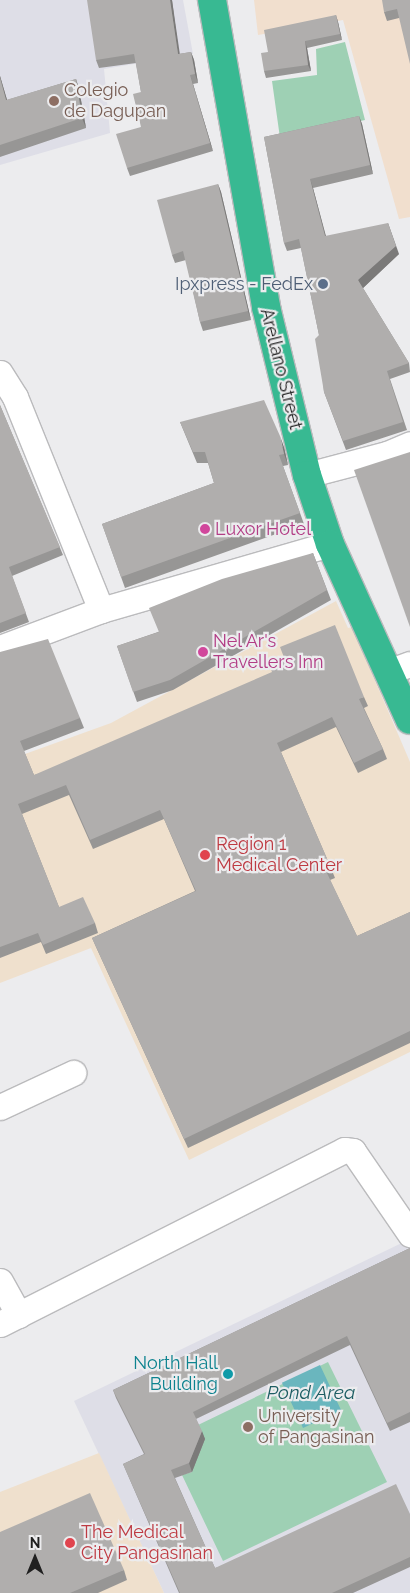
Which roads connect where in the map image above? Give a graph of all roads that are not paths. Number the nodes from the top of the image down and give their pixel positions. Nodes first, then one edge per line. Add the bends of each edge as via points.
1 (212, 0) edge
2 (0, 372) edge
3 (410, 444) edge
4 (307, 474) junction
5 (330, 544) junction
6 (101, 610) junction
7 (0, 648) edge
8 (399, 668) edge
9 (410, 720) edge
10 (73, 1073) dead end
11 (0, 1107) edge
12 (410, 1234) edge
13 (0, 1282) edge
14 (10, 1319) edge

1 - 4 highway, Arellano Street via 266,307
2 - 6 street via 15,397
3 - 4 street via 387,454
4 - 5 highway, Arellano Street
5 - 6 street
5 - 8 highway, Arellano Street
6 - 7 street
8 - 9 highway, Arellano Street
10 - 11 street
12 - 14 street via 353,1151 344,1150
13 - 14 street

